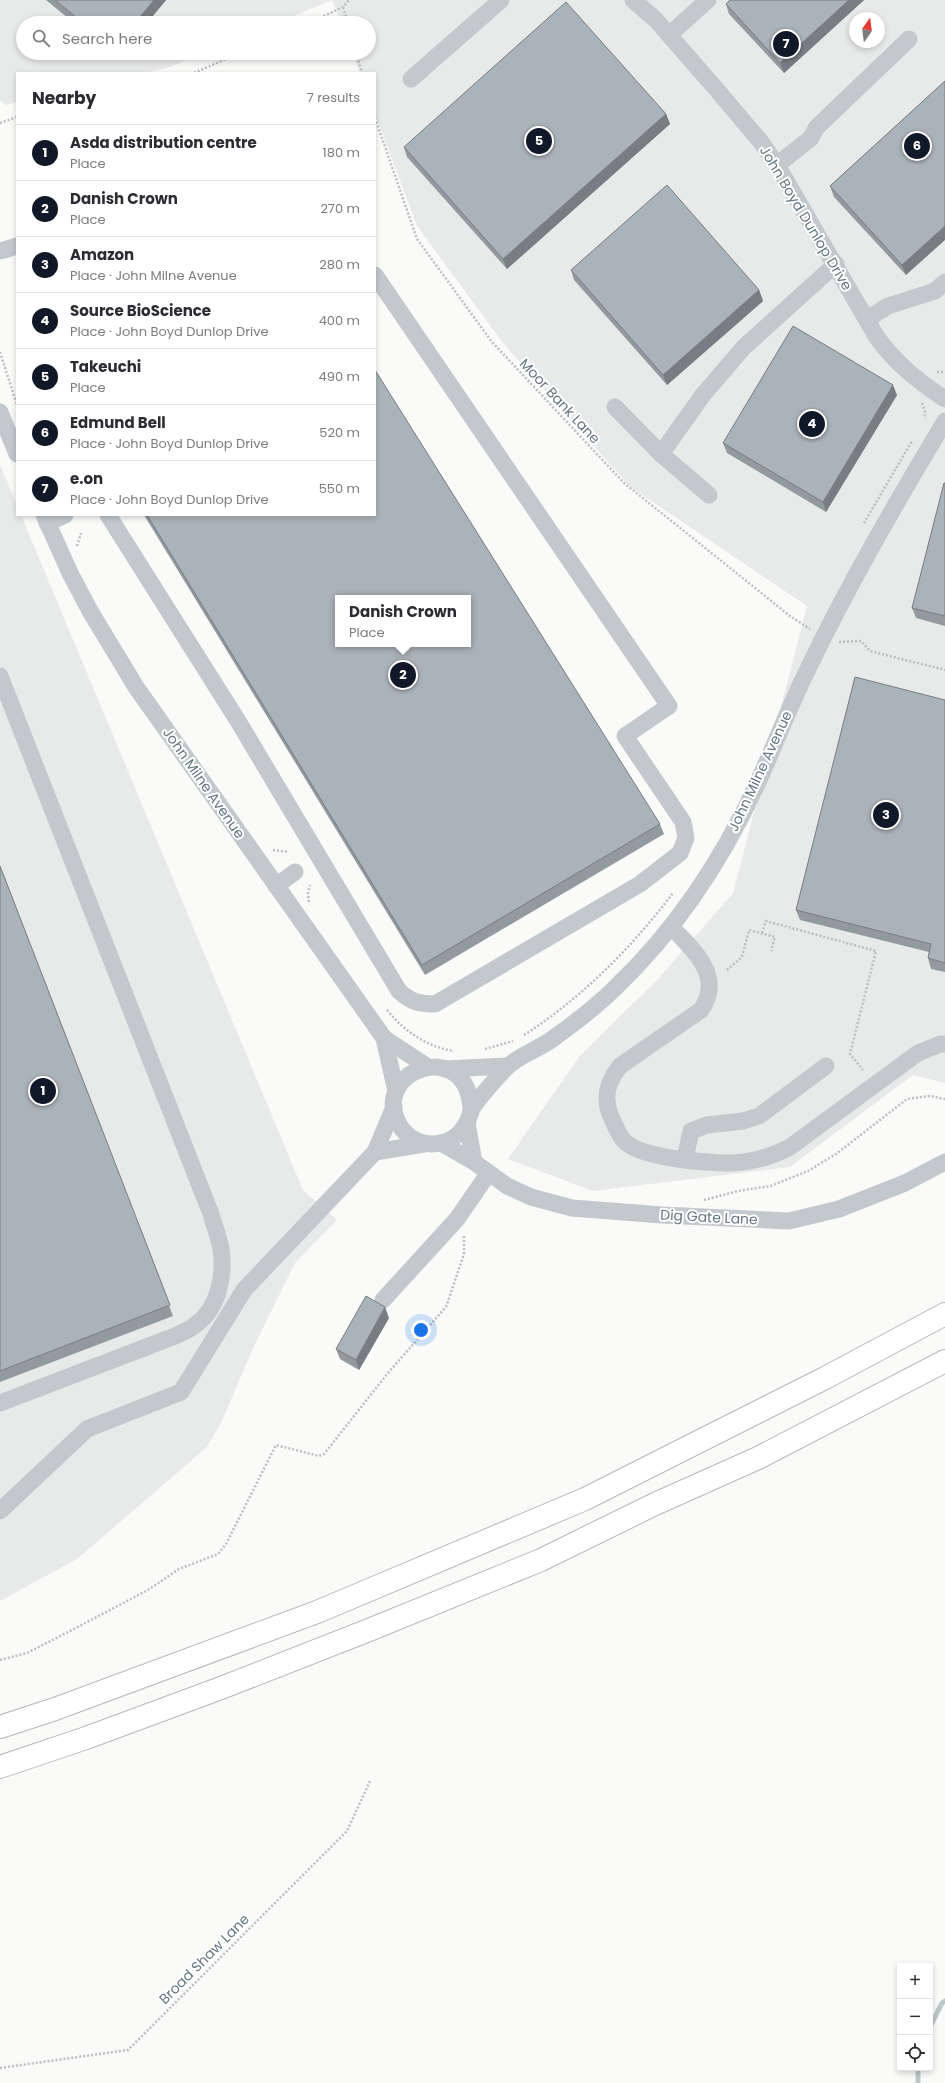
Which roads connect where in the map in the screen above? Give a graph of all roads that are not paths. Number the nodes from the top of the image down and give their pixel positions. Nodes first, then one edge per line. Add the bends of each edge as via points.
1 (501, 0) edge
2 (633, 0) edge
3 (708, 0) edge
4 (669, 35) junction
5 (909, 39) dead end
6 (411, 79) dead end
7 (777, 166) junction
8 (16, 246) edge
9 (0, 251) edge
10 (836, 264) junction
11 (376, 275) edge
12 (945, 282) edge
13 (867, 319) junction
14 (945, 399) edge
15 (615, 407) dead end
16 (0, 412) edge
17 (945, 421) edge
18 (16, 452) edge
19 (661, 454) junction
20 (709, 495) dead end
21 (60, 516) edge
22 (109, 516) edge
23 (46, 519) edge
24 (0, 676) edge
25 (295, 872) dead end
26 (276, 886) junction
27 (671, 927) junction
28 (384, 1038) junction
29 (945, 1044) edge
30 (508, 1066) junction
31 (826, 1066) dead end
32 (428, 1067) junction
33 (445, 1069) junction
34 (395, 1099) junction
35 (469, 1116) junction
36 (441, 1143) junction
37 (424, 1144) junction
38 (375, 1152) junction
39 (684, 1159) junction
40 (474, 1162) junction
41 (945, 1162) edge
42 (488, 1174) junction
43 (383, 1300) dead end
44 (945, 1314) edge
45 (945, 1362) edge
46 (0, 1403) edge
47 (0, 1511) edge
48 (0, 1727) edge
49 (0, 1766) edge

1 - 6 street
2 - 4 street, John Boyd Dunlop Drive
3 - 4 street
4 - 7 street, John Boyd Dunlop Drive via 739,115
5 - 7 street via 816,128 811,138
7 - 10 street, John Boyd Dunlop Drive
8 - 9 street
10 - 13 street, John Boyd Dunlop Drive
10 - 19 street via 744,347 702,396
11 - 22 street via 669,706 625,736 683,822 686,838 680,853 640,884 435,1004 421,1004 409,1000 399,991 238,721
12 - 13 street via 935,292 888,306
13 - 14 street, John Boyd Dunlop Drive via 884,346 904,369
15 - 19 street
16 - 18 street
17 - 27 street, John Milne Avenue via 881,529 841,604 788,711 758,783 716,863
19 - 20 street
21 - 23 street
23 - 26 street, John Milne Avenue via 70,573 136,687
24 - 46 street via 211,1214 221,1249 221,1276 218,1294 208,1313 195,1326
25 - 26 street
26 - 28 street, John Milne Avenue
27 - 30 street, John Milne Avenue via 615,989 552,1039
27 - 39 street via 706,968 709,990 706,1003 701,1010 620,1066 611,1077 606,1093 609,1111 624,1141 639,1151
28 - 32 street, John Milne Avenue
28 - 34 street, John Milne Avenue
29 - 39 street via 918,1053 774,1156 735,1163
30 - 33 street, John Milne Avenue
30 - 35 street, John Milne Avenue
31 - 39 street via 759,1116 691,1131
32 - 33 street
32 - 34 street via 409,1074
33 - 35 street via 457,1075 466,1085 470,1096
34 - 37 street via 396,1119 403,1130 412,1139
34 - 38 street
35 - 36 street via 456,1136
35 - 40 street
36 - 37 street
36 - 40 street, Dig Gate Lane
37 - 38 street
38 - 47 street via 244,1290 181,1392 87,1429
40 - 42 street, Dig Gate Lane
41 - 42 street, Dig Gate Lane via 905,1183 839,1209 789,1221 586,1209 552,1204 507,1186
42 - 43 street via 457,1219
44 - 48 highway via 586,1499 317,1612
45 - 49 highway via 758,1458 540,1560 220,1688 86,1738

